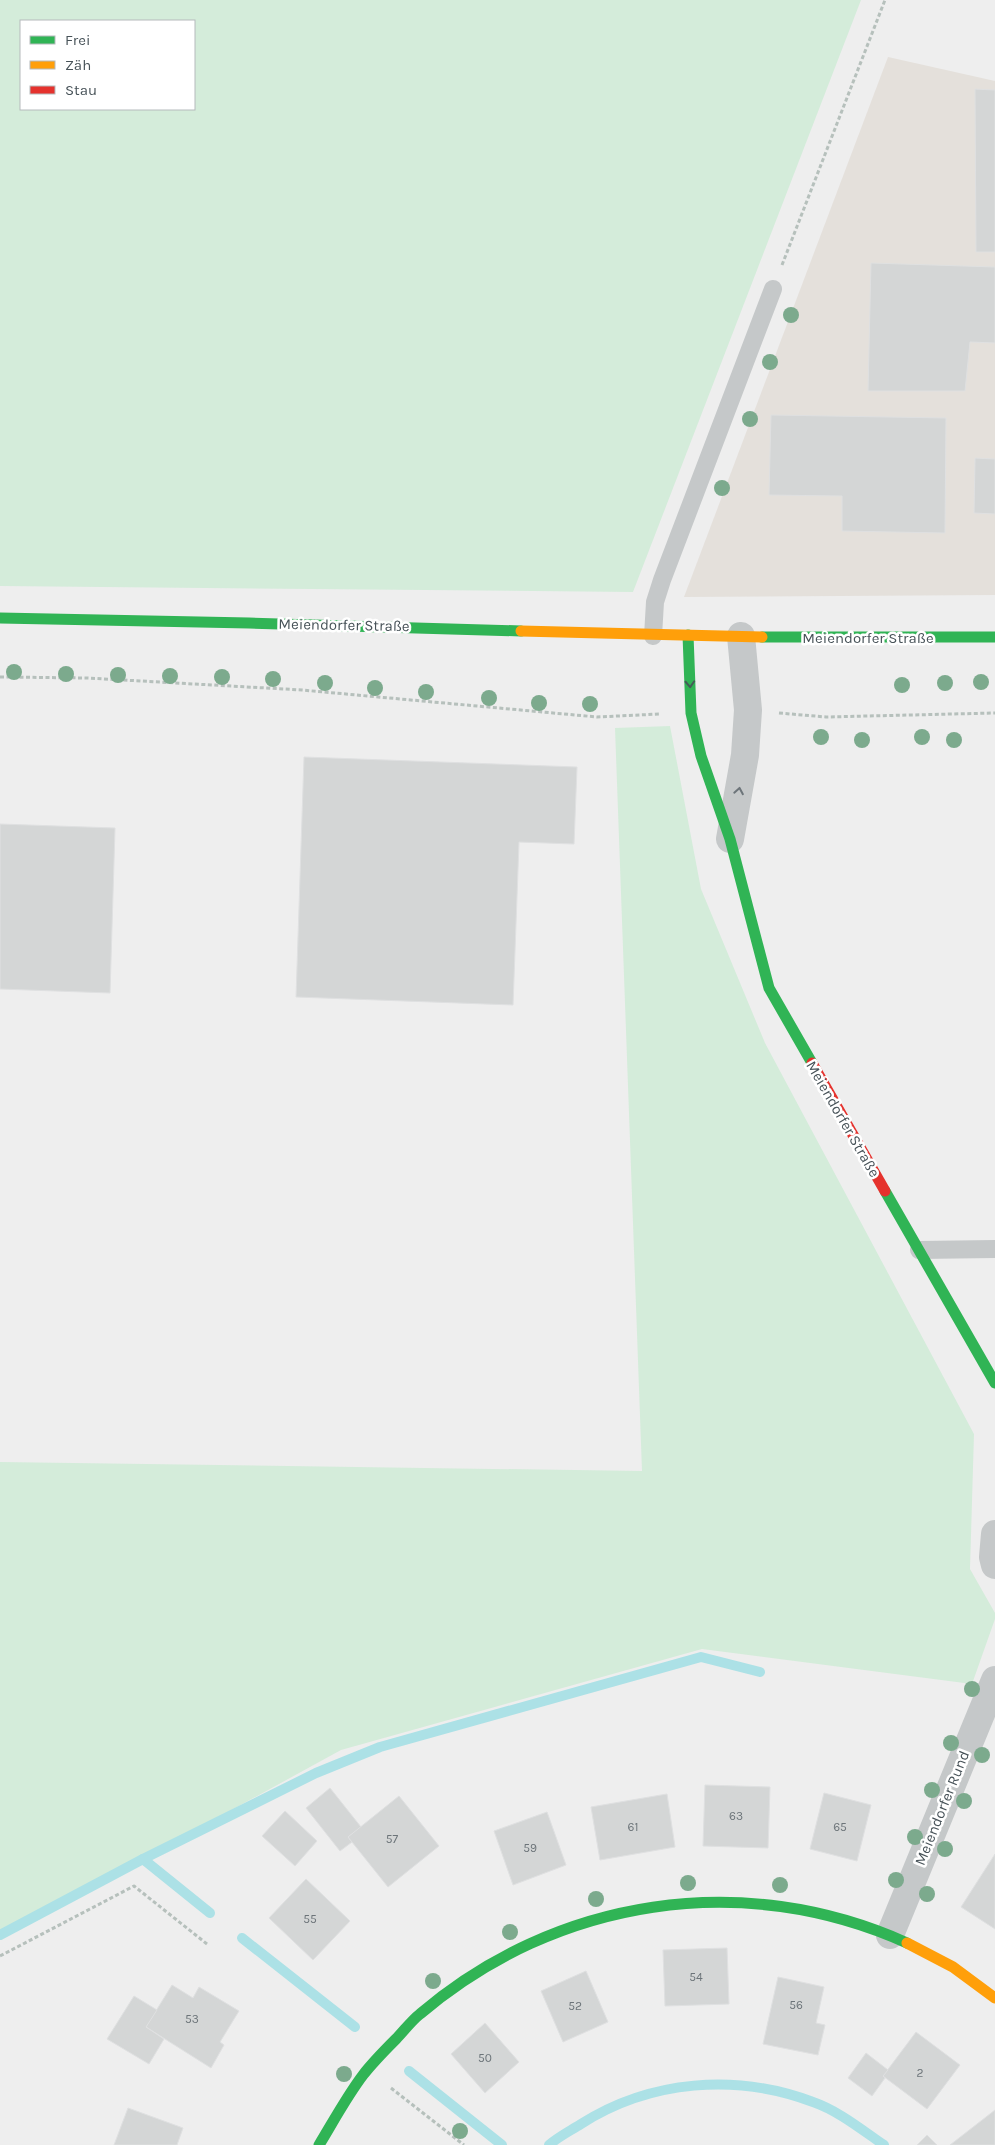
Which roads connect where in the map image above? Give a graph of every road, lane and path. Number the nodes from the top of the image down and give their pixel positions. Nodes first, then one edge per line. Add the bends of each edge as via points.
1 (885, 0) edge
2 (773, 289) joint
3 (0, 618) edge
4 (688, 635) junction
5 (653, 636) junction
6 (742, 636) junction
7 (995, 638) edge
8 (0, 677) edge
9 (748, 710) junction
10 (691, 713) junction
11 (995, 713) edge
12 (730, 839) junction
13 (995, 1249) edge
14 (919, 1250) junction
15 (988, 1354) edge
16 (995, 1383) edge
17 (995, 1534) edge
18 (995, 1564) edge
19 (995, 1680) edge
20 (890, 1935) junction
21 (207, 1944) dead end
22 (0, 1956) edge
23 (995, 1998) edge
24 (367, 2069) junction
25 (319, 2145) edge
26 (464, 2145) edge

1 - 2 path
2 - 5 lane via 662,580 655,602
3 - 5 street, Meiendorfer Straße via 382,626
4 - 5 street, Meiendorfer Straße
4 - 6 street, Meiendorfer Straße
4 -> 10 street, Meiendorfer Straße
6 - 7 street, Meiendorfer Straße
6 - 9 street, Meiendorfer Straße
8 - 10 path via 87,678 302,690 597,717
9 - 11 path via 826,717
12 -> 9 street, Meiendorfer Straße
10 - 12 street, Meiendorfer Straße via 701,756
12 - 14 street, Meiendorfer Straße via 769,988
13 - 14 lane
14 - 15 street, Meiendorfer Straße
15 - 16 street, Meiendorfer Straße
17 - 18 street
19 - 20 street, Meiendorfer Rund
20 - 23 street via 942,1962
20 - 24 street via 815,1911 747,1901 679,1902 602,1915 519,1946 468,1976 422,2011
21 - 22 path via 134,1886
24 - 25 street
24 - 26 path

